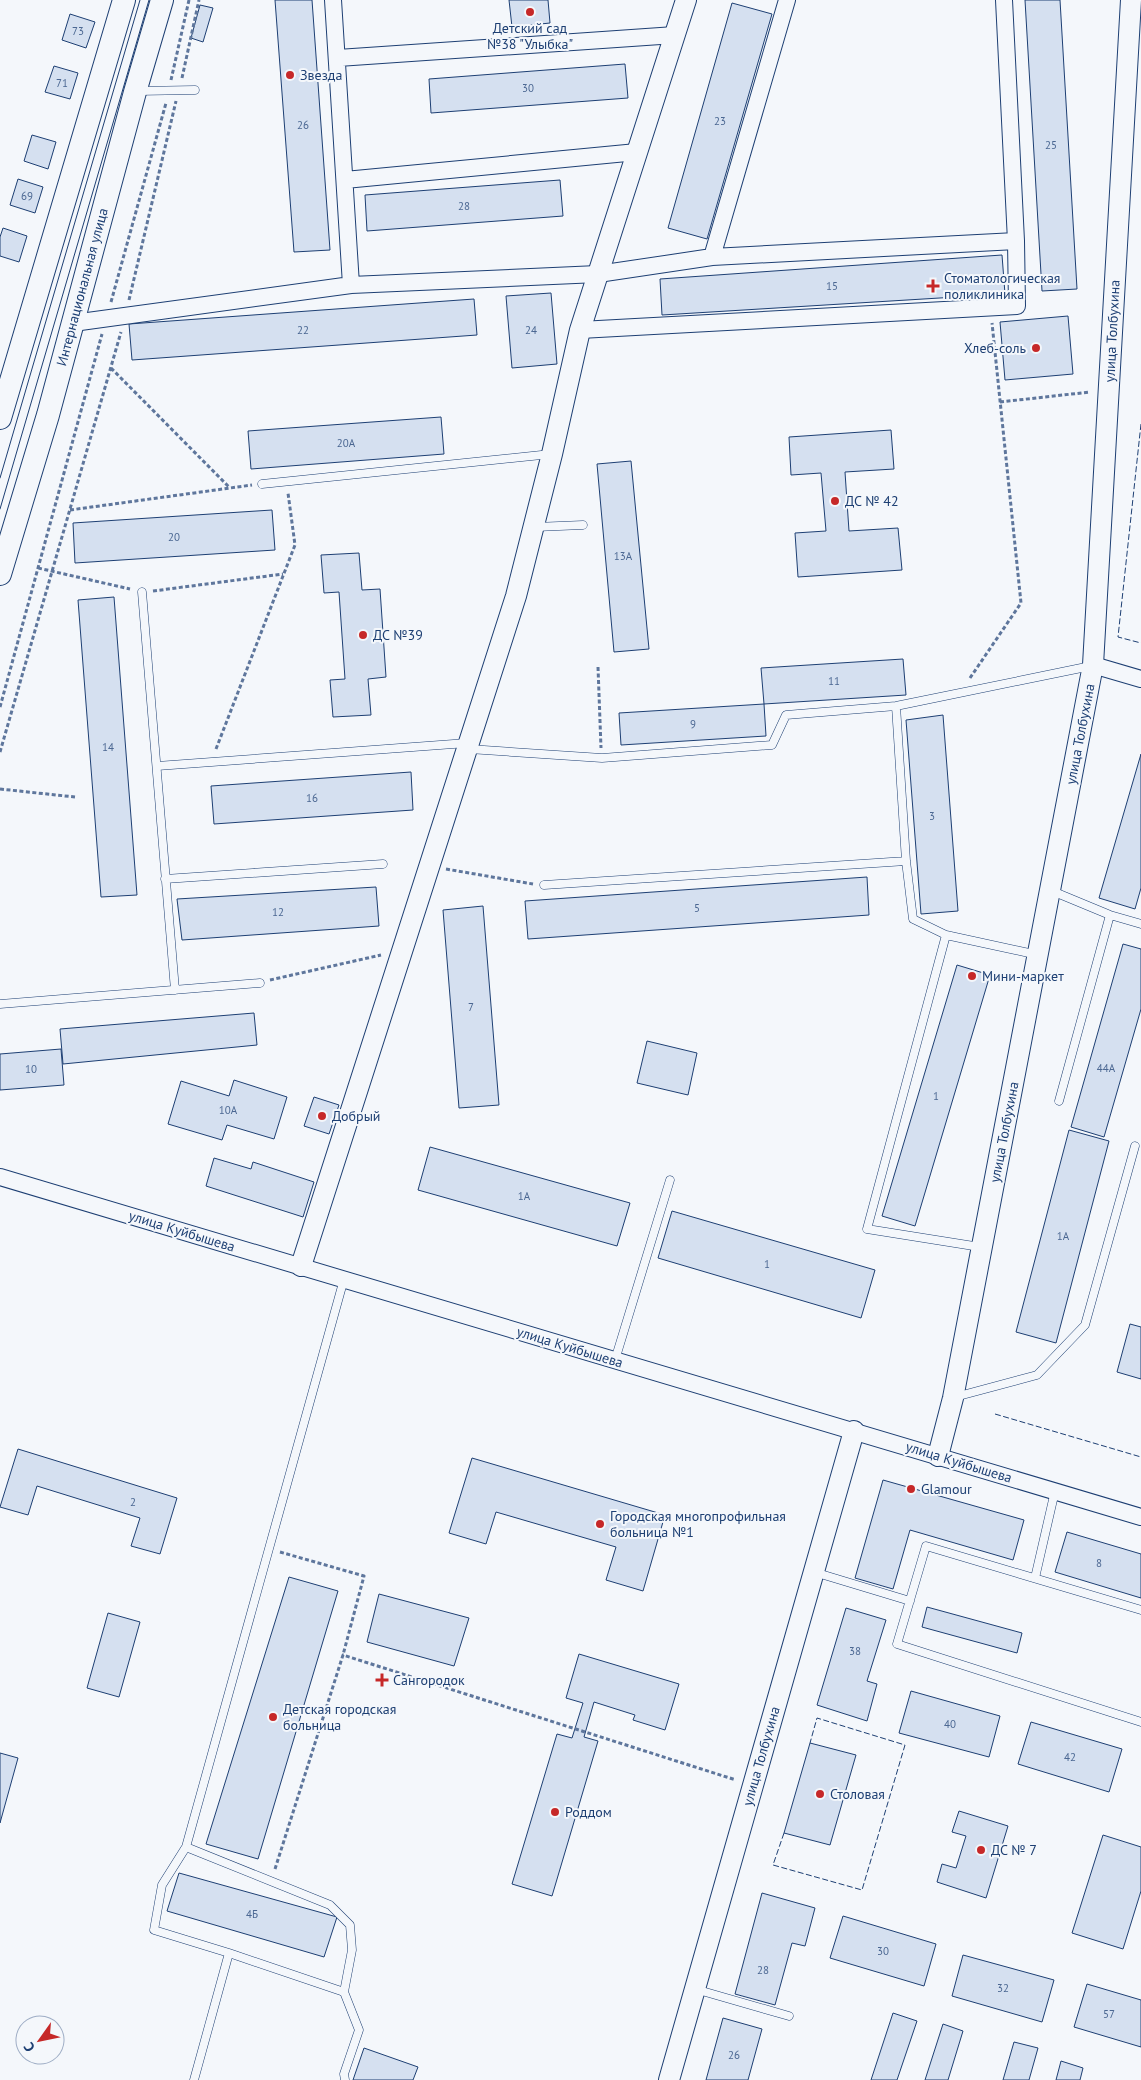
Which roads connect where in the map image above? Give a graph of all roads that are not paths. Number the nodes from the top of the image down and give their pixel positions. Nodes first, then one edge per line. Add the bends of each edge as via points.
1 (124, 0) edge
2 (162, 0) edge
3 (333, 0) edge
4 (686, 0) edge
5 (786, 0) edge
6 (1004, 0) edge
7 (1131, 0) edge
8 (674, 35) junction
9 (338, 58) junction
10 (195, 90) dead end
11 (135, 92) junction
12 (637, 152) junction
13 (345, 180) junction
14 (1016, 241) junction
15 (712, 257) junction
16 (598, 274) junction
17 (351, 285) junction
18 (73, 323) junction
19 (580, 330) junction
20 (0, 418) edge
21 (552, 454) junction
22 (262, 484) road end
23 (583, 525) dead end
24 (534, 527) junction
25 (0, 574) edge
26 (142, 592) road end
27 (1093, 665) junction
28 (1141, 679) edge
29 (896, 706) junction
30 (468, 745) junction
31 (157, 766) junction
32 (906, 861) junction
33 (383, 864) dead end
34 (165, 878) junction
35 (544, 885) road end
36 (1050, 890) junction
37 (1110, 915) junction
38 (1141, 924) edge
39 (946, 935) junction
40 (1038, 955) junction
41 (260, 983) road end
42 (175, 990) junction
43 (0, 1004) edge
44 (1059, 1101) dead end
45 (1135, 1146) dead end
46 (0, 1177) edge
47 (670, 1180) dead end
48 (982, 1247) junction
49 (301, 1266) junction
50 (344, 1279) junction
51 (615, 1360) junction
52 (953, 1398) junction
53 (854, 1432) junction
54 (938, 1456) junction
55 (1055, 1491) junction
56 (1141, 1517) edge
57 (814, 1572) junction
58 (1035, 1578) junction
59 (910, 1601) junction
60 (1141, 1610) edge
61 (1141, 1722) edge
62 (186, 1847) junction
63 (229, 1953) junction
64 (695, 1989) junction
65 (344, 1992) junction
66 (789, 2016) dead end
67 (194, 2080) edge
68 (345, 2080) edge
69 (669, 2080) edge

1 - 20 main road
2 - 11 main road, Интернациональная улица
3 - 9 street
4 - 8 street
5 - 15 street
6 - 14 street
7 - 27 street, улица Толбухина
8 - 9 street
8 - 12 street
9 - 13 street
10 - 11 lane
11 - 18 main road, Интернациональная улица
12 - 13 street
12 - 16 street
13 - 17 street
14 - 15 street
14 - 19 street via 1016,306
15 - 16 street
16 - 17 street
16 - 19 street
17 - 18 street
18 - 25 main road, Интернациональная улица
19 - 21 street
21 - 22 lane
21 - 24 street
23 - 24 lane
24 - 30 street via 516,596
26 - 31 lane
27 - 28 street
27 - 29 lane
27 - 36 street, улица Толбухина
29 - 30 lane via 786,715 772,745 602,758
29 - 32 lane
30 - 31 lane
30 - 49 street
31 - 34 lane
32 - 35 lane
32 - 39 lane via 913,919
33 - 34 lane
34 - 42 lane
36 - 37 lane
36 - 40 street, улица Толбухина
37 - 38 lane
37 - 44 lane
39 - 40 lane
39 - 48 lane via 867,1229
40 - 48 street, улица Толбухина
41 - 42 lane
42 - 43 lane
45 - 52 lane via 1085,1325 1037,1375
46 - 49 street, улица Куйбышева
47 - 51 lane
48 - 52 street, улица Толбухина
49 - 50 street, улица Куйбышева
50 - 51 street, улица Куйбышева
50 - 62 lane
51 - 53 street, улица Куйбышева
52 - 54 street, улица Толбухина
53 - 54 street, улица Куйбышева
53 - 57 street, улица Толбухина
54 - 55 street, улица Куйбышева
55 - 56 street, улица Куйбышева
55 - 58 lane
57 - 59 lane
57 - 64 street, улица Толбухина
58 - 59 lane via 926,1546
58 - 60 lane
59 - 61 lane via 897,1644
62 - 63 lane via 162,1885 154,1930
62 - 65 lane via 330,1905 350,1925 352,1950
63 - 65 lane
63 - 67 lane
64 - 66 lane
64 - 69 street, улица Толбухина
65 - 68 lane via 359,2030 344,2074

